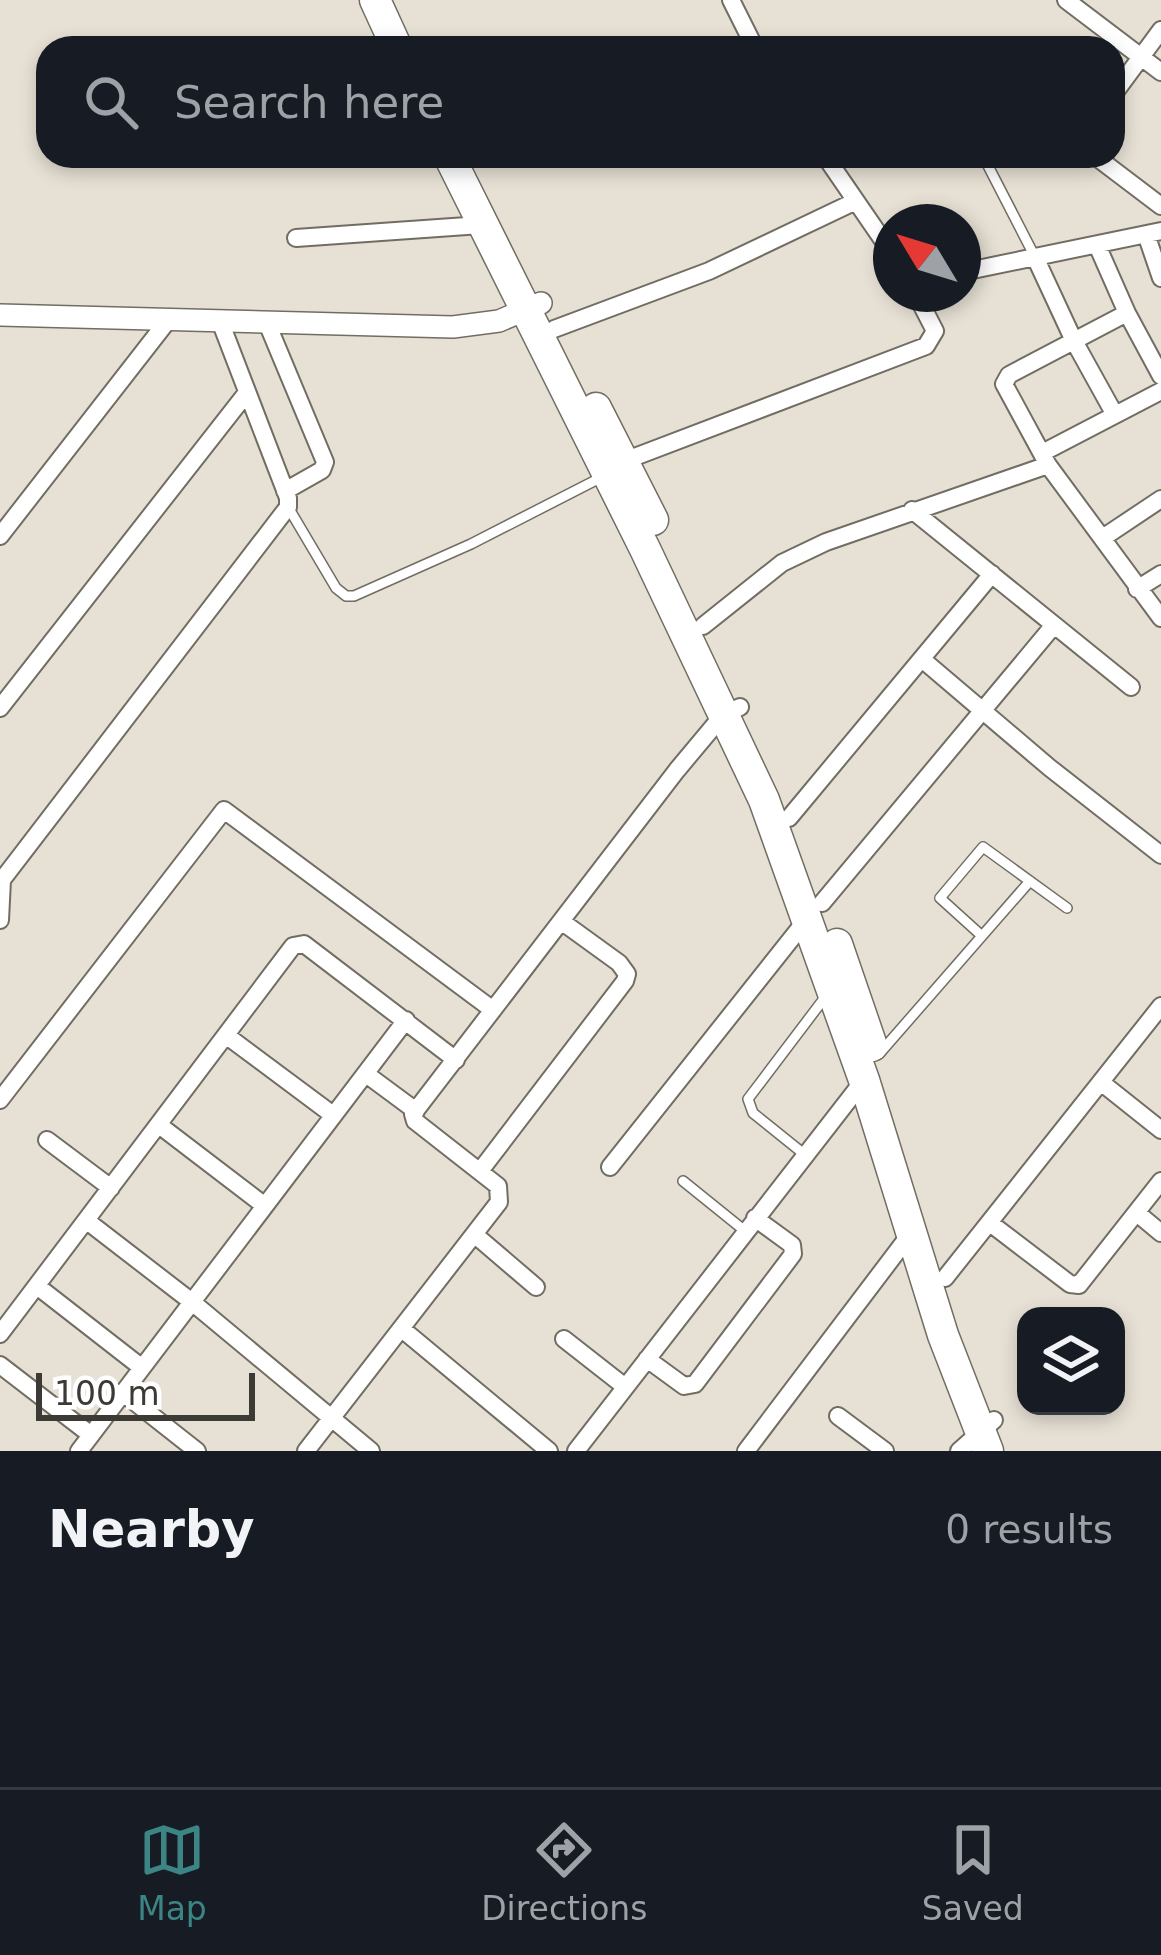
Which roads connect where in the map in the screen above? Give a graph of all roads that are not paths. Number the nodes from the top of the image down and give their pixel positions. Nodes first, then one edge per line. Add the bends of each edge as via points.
1 (375, 0) edge
2 (395, 0) edge
3 (731, 0) edge
4 (1066, 0) edge
5 (1161, 30) edge
6 (392, 36) edge
7 (412, 36) edge
8 (749, 36) edge
9 (1113, 36) edge
10 (1125, 45) edge
11 (1141, 57) junction
12 (1161, 72) edge
13 (1125, 79) edge
14 (455, 168) edge
15 (475, 168) edge
16 (834, 168) edge
17 (989, 168) edge
18 (1111, 168) edge
19 (856, 201) junction
20 (1161, 206) edge
21 (481, 225) junction
22 (873, 226) edge
23 (1154, 233) edge
24 (296, 238) dead end
25 (1097, 244) junction
26 (1035, 256) junction
27 (981, 268) edge
28 (1161, 278) edge
29 (925, 312) edge
30 (1127, 313) junction
31 (540, 314) junction
32 (0, 315) edge
33 (169, 319) junction
34 (220, 321) junction
35 (267, 323) junction
36 (1074, 341) junction
37 (1161, 376) edge
38 (1161, 391) edge
39 (245, 395) junction
40 (1115, 416) junction
41 (1046, 459) junction
42 (615, 468) junction
43 (286, 499) junction
44 (1161, 500) edge
45 (913, 510) junction
46 (0, 536) edge
47 (1103, 537) junction
48 (992, 574) junction
49 (1161, 574) edge
50 (1137, 590) junction
51 (1161, 618) edge
52 (1054, 625) junction
53 (703, 626) junction
54 (923, 660) junction
55 (1131, 687) dead end
56 (0, 708) edge
57 (732, 711) junction
58 (983, 712) junction
59 (789, 818) junction
60 (1161, 855) edge
61 (1030, 881) junction
62 (0, 886) edge
63 (1067, 908) dead end
64 (815, 911) junction
65 (0, 920) edge
66 (561, 920) junction
67 (982, 936) junction
68 (832, 988) junction
69 (1161, 1006) edge
70 (493, 1010) junction
71 (406, 1020) junction
72 (227, 1036) junction
73 (456, 1060) junction
74 (870, 1069) junction
75 (366, 1074) junction
76 (1102, 1082) junction
77 (4, 1088) edge
78 (416, 1111) junction
79 (333, 1115) junction
80 (159, 1125) junction
81 (1161, 1130) edge
82 (47, 1140) dead end
83 (804, 1154) junction
84 (610, 1167) dead end
85 (480, 1172) junction
86 (683, 1181) dead end
87 (1161, 1181) edge
88 (111, 1188) junction
89 (265, 1206) junction
90 (1137, 1214) junction
91 (87, 1221) junction
92 (991, 1222) junction
93 (750, 1225) junction
94 (1161, 1232) edge
95 (911, 1233) junction
96 (474, 1234) junction
97 (945, 1278) junction
98 (38, 1286) junction
99 (536, 1287) dead end
100 (192, 1302) junction
101 (402, 1329) junction
102 (0, 1334) edge
103 (564, 1339) dead end
104 (647, 1359) junction
105 (0, 1365) edge
106 (141, 1366) junction
107 (625, 1386) junction
108 (122, 1392) junction
109 (838, 1416) dead end
110 (332, 1418) junction
111 (91, 1436) junction
112 (980, 1438) edge
113 (79, 1451) edge
114 (197, 1451) edge
115 (306, 1451) edge
116 (371, 1451) edge
117 (549, 1451) edge
118 (576, 1451) edge
119 (746, 1451) edge
120 (885, 1451) edge
121 (1006, 1451) edge

1 - 6 highway
2 - 7 highway
3 - 8 street
4 - 9 street
5 - 11 street
10 - 11 street
11 - 12 street
11 - 13 street
14 - 21 highway
15 - 31 highway
16 - 19 street
17 - 26 lane
18 - 20 street
19 - 22 street
19 - 31 street via 709,271
21 - 24 street
21 - 31 highway
23 - 25 street
23 - 28 street
25 - 26 street
25 - 30 street
26 - 27 street
26 - 36 street
29 - 42 street via 935,331 926,346
30 - 36 street
30 - 37 street
31 - 35 street via 453,327
31 - 42 highway
32 - 33 street
33 - 34 street
33 - 46 street
34 - 35 street
34 - 39 street
35 - 43 street via 325,462
36 - 40 street
36 - 41 street via 1005,380
38 - 40 street
39 - 43 street
39 - 56 street
40 - 41 street
41 - 45 street
41 - 47 street
42 - 43 lane via 354,596 336,588
42 - 53 highway
42 - 57 highway
43 - 62 street
44 - 47 street
45 - 48 street
45 - 53 street via 782,563
47 - 50 street
48 - 52 street
48 - 54 street
49 - 50 street
50 - 51 street
52 - 55 street
52 - 58 street
53 - 57 highway
54 - 58 street
54 - 59 street
57 - 59 highway
57 - 64 highway
57 - 66 street
58 - 60 street
58 - 64 street
59 - 64 highway
61 - 63 lane
61 - 67 lane
61 - 67 lane via 983,848 941,893
62 - 65 street
64 - 68 highway
64 - 74 highway via 858,998
64 - 84 street
66 - 70 street
66 - 85 street via 619,963 625,981
67 - 74 lane
68 - 74 highway
68 - 83 lane via 748,1099 753,1113
69 - 76 street
70 - 73 street
70 - 77 street via 224,810
71 - 72 street via 299,943
71 - 73 street
71 - 75 street
72 - 79 street
72 - 80 street
73 - 78 street
74 - 83 street
74 - 95 highway
74 - 97 highway
75 - 78 street
75 - 79 street
76 - 81 street
76 - 92 street
78 - 85 street via 415,1121
79 - 89 street
80 - 88 street
80 - 89 street
82 - 88 street
83 - 93 street
85 - 96 street via 502,1192
86 - 93 lane
87 - 90 street
88 - 91 street
89 - 100 street
90 - 92 street via 1079,1286
90 - 94 street
91 - 98 street
91 - 100 street
92 - 97 street
93 - 104 street
93 - 104 street via 792,1245 793,1254 695,1384 684,1386
95 - 112 highway
95 - 119 street
96 - 99 street
96 - 101 street
97 - 112 highway
98 - 102 street
98 - 106 street
100 - 106 street
100 - 110 street
101 - 110 street
101 - 117 street
103 - 107 street
104 - 107 street
105 - 111 street
106 - 108 street
107 - 118 street
108 - 111 street
108 - 114 street
109 - 120 street
110 - 115 street
110 - 116 street
111 - 113 street
112 - 121 highway

